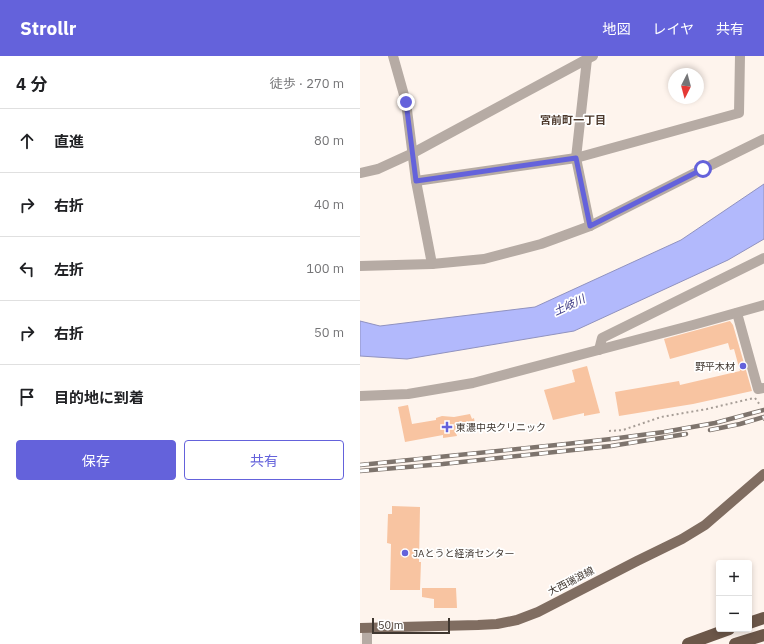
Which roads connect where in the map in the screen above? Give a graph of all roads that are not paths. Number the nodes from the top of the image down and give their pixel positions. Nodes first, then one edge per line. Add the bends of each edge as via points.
1 (394, 56) edge
2 (740, 56) edge
3 (590, 57) edge
4 (764, 139) edge
5 (413, 153) junction
6 (576, 158) junction
7 (360, 173) edge
8 (416, 181) junction
9 (590, 226) junction
10 (764, 258) edge
11 (432, 264) junction
12 (360, 266) edge
13 (764, 305) edge
14 (737, 313) junction
15 (599, 350) junction
16 (764, 388) edge
17 (360, 396) edge
18 (764, 474) edge
19 (764, 618) edge
20 (752, 621) edge
21 (363, 628) edge
22 (721, 632) edge
23 (764, 635) edge
24 (367, 644) edge
25 (688, 644) edge
26 (735, 644) edge

1 - 5 street via 406,102
2 - 6 street via 739,113
3 - 5 street
3 - 6 street
4 - 9 street
5 - 7 street via 378,169
5 - 8 street
6 - 8 street
6 - 9 street
8 - 11 street
9 - 11 street via 541,244 484,259
10 - 15 street via 602,338
11 - 12 street
13 - 14 street
14 - 15 street
14 - 16 street via 758,389
15 - 17 street via 473,383 408,394
18 - 21 main road, 大西瑞浪線 via 705,525 682,539 518,620 478,625
19 - 20 highway
21 - 24 street
22 - 25 highway
23 - 26 highway

